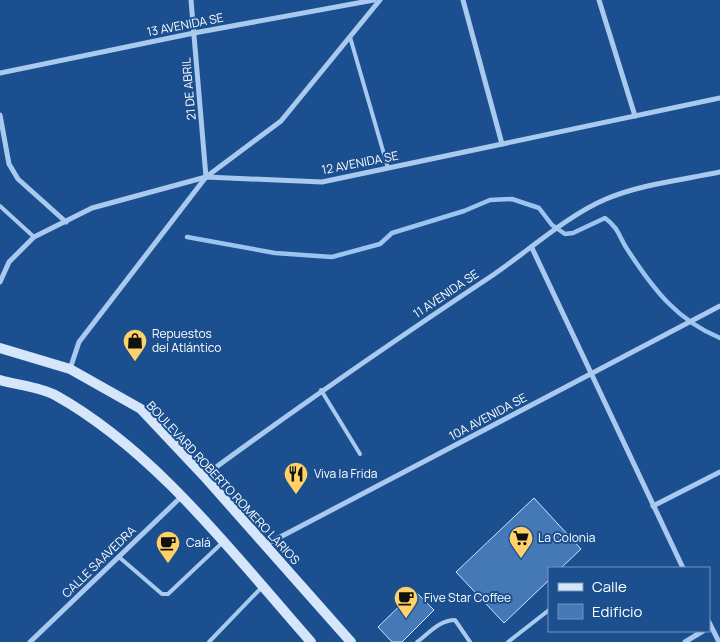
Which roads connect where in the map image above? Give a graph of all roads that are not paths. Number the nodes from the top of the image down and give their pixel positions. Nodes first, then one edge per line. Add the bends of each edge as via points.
1 (191, 0) edge
2 (374, 0) edge
3 (380, 0) edge
4 (463, 0) edge
5 (599, 0) edge
6 (194, 33) junction
7 (350, 37) junction
8 (0, 73) edge
9 (720, 98) edge
10 (0, 115) edge
11 (635, 116) junction
12 (502, 144) junction
13 (388, 168) junction
14 (720, 172) edge
15 (206, 177) junction
16 (0, 206) edge
17 (66, 222) junction
18 (34, 237) junction
19 (532, 248) junction
20 (0, 282) edge
21 (720, 306) edge
22 (0, 348) edge
23 (70, 368) junction
24 (591, 374) junction
25 (0, 380) edge
26 (321, 390) junction
27 (360, 454) dead end
28 (720, 472) edge
29 (204, 476) junction
30 (182, 496) junction
31 (653, 506) junction
32 (222, 543) junction
33 (265, 545) junction
34 (119, 556) junction
35 (683, 567) edge
36 (262, 587) junction
37 (548, 611) edge
38 (710, 627) edge
39 (701, 632) edge
40 (30, 642) edge
41 (209, 642) edge
42 (311, 642) edge
43 (351, 642) edge
44 (417, 642) edge
45 (470, 642) edge
46 (508, 642) edge
47 (685, 642) edge
48 (719, 642) edge

1 - 6 street, 21 DE ABRIL
2 - 6 street, 13 AVENIDA SE
3 - 7 street
4 - 12 street
5 - 11 street
6 - 8 street, 13 AVENIDA SE
6 - 15 street, 21 DE ABRIL
7 - 13 lane
7 - 15 street via 281,121
9 - 11 street, 12 AVENIDA SE
10 - 17 street via 9,164 18,179
11 - 12 street, 12 AVENIDA SE
12 - 13 street, 12 AVENIDA SE
13 - 15 street, 12 AVENIDA SE via 322,182
14 - 19 street, 11 AVENIDA SE via 643,187 605,200 573,218
15 - 17 street, 12 AVENIDA SE via 92,208
15 - 23 street via 79,342
16 - 18 lane
17 - 18 street, 12 AVENIDA SE
18 - 20 street, 12 AVENIDA SE via 9,262
19 - 24 street
19 - 26 street, 11 AVENIDA SE
21 - 24 street, 10A AVENIDA SE
22 - 23 main road, BOULEVARD ROBERTO ROMERO LARIOS
23 - 29 main road, BOULEVARD ROBERTO ROMERO LARIOS via 141,409
24 - 31 street
24 - 33 street, 10A AVENIDA SE
25 - 30 main road via 53,394 119,437
26 - 27 lane
26 - 29 street, 11 AVENIDA SE
28 - 31 street
29 - 33 main road, BOULEVARD ROBERTO ROMERO LARIOS
30 - 32 main road
30 - 34 street, CALLE SAAVEDRA
31 - 35 street
32 - 34 lane via 168,594 162,594
32 - 36 main road
33 - 43 main road, BOULEVARD ROBERTO ROMERO LARIOS
34 - 40 street, CALLE SAAVEDRA
36 - 41 lane
36 - 42 main road
37 - 46 lane
38 - 48 street
39 - 47 street
44 - 45 lane via 442,622 455,620

